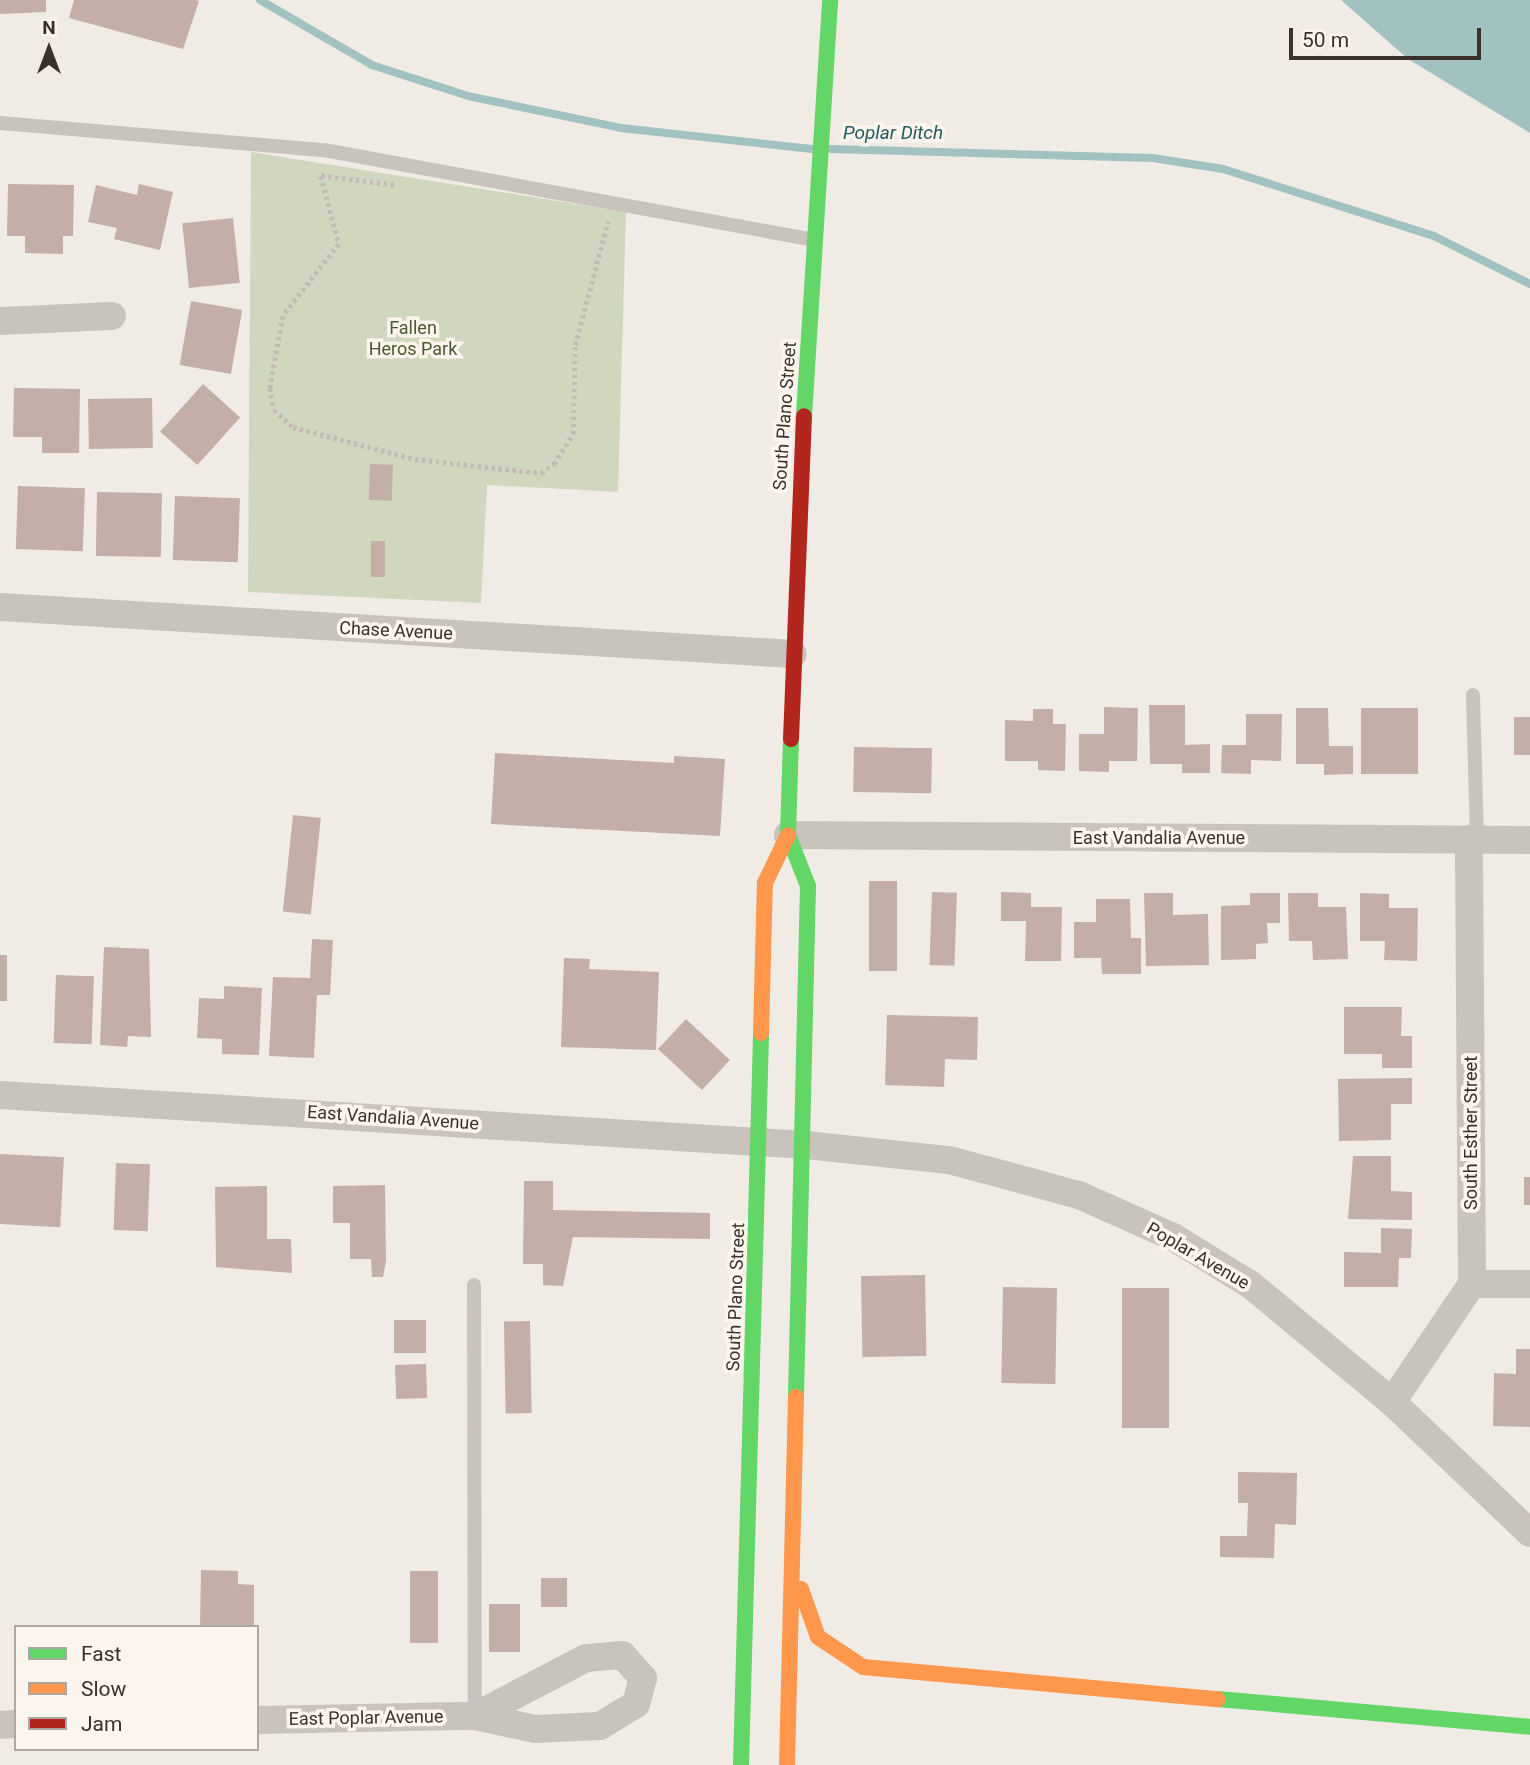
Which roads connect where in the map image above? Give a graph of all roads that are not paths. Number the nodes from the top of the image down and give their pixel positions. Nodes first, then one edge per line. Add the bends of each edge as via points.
1 (830, 0) edge
2 (0, 123) edge
3 (815, 241) junction
4 (112, 316) dead end
5 (0, 321) edge
6 (0, 607) edge
7 (793, 654) junction
8 (1473, 695) dead end
9 (788, 835) junction
10 (1473, 839) junction
11 (1530, 840) edge
12 (0, 1095) edge
13 (783, 1144) junction
14 (1472, 1284) junction
15 (1530, 1284) edge
16 (474, 1285) dead end
17 (1392, 1402) junction
18 (1530, 1533) edge
19 (793, 1538) junction
20 (475, 1716) junction
21 (259, 1720) edge
22 (1530, 1727) edge
23 (741, 1765) edge
24 (787, 1765) edge

1 - 3 main road, South Plano Street
2 - 3 lane via 324,150
3 - 7 main road, South Plano Street
4 - 5 street
6 - 7 street, Chase Avenue
7 - 9 main road, South Plano Street
8 - 10 lane, South Esther Street
9 - 10 street, East Vandalia Avenue
9 - 13 main road, South Plano Street via 808,886
9 - 13 main road, South Plano Street via 765,883
10 - 11 street, East Vandalia Avenue
10 - 14 street, South Esther Street
12 - 13 street, East Vandalia Avenue
13 - 17 street, Poplar Avenue via 948,1160 1079,1195 1173,1237 1251,1285
13 - 19 main road, South Plano Street
13 - 23 main road, South Plano Street
14 - 15 street
14 - 17 street
16 - 20 lane
17 - 18 street, Poplar Avenue
19 - 22 main road via 806,1611 818,1637 863,1667
19 - 24 main road, South Plano Street
20 - 20 street, East Poplar Avenue via 586,1658 622,1655 643,1678 636,1704 600,1726 535,1729
20 - 21 street, East Poplar Avenue

